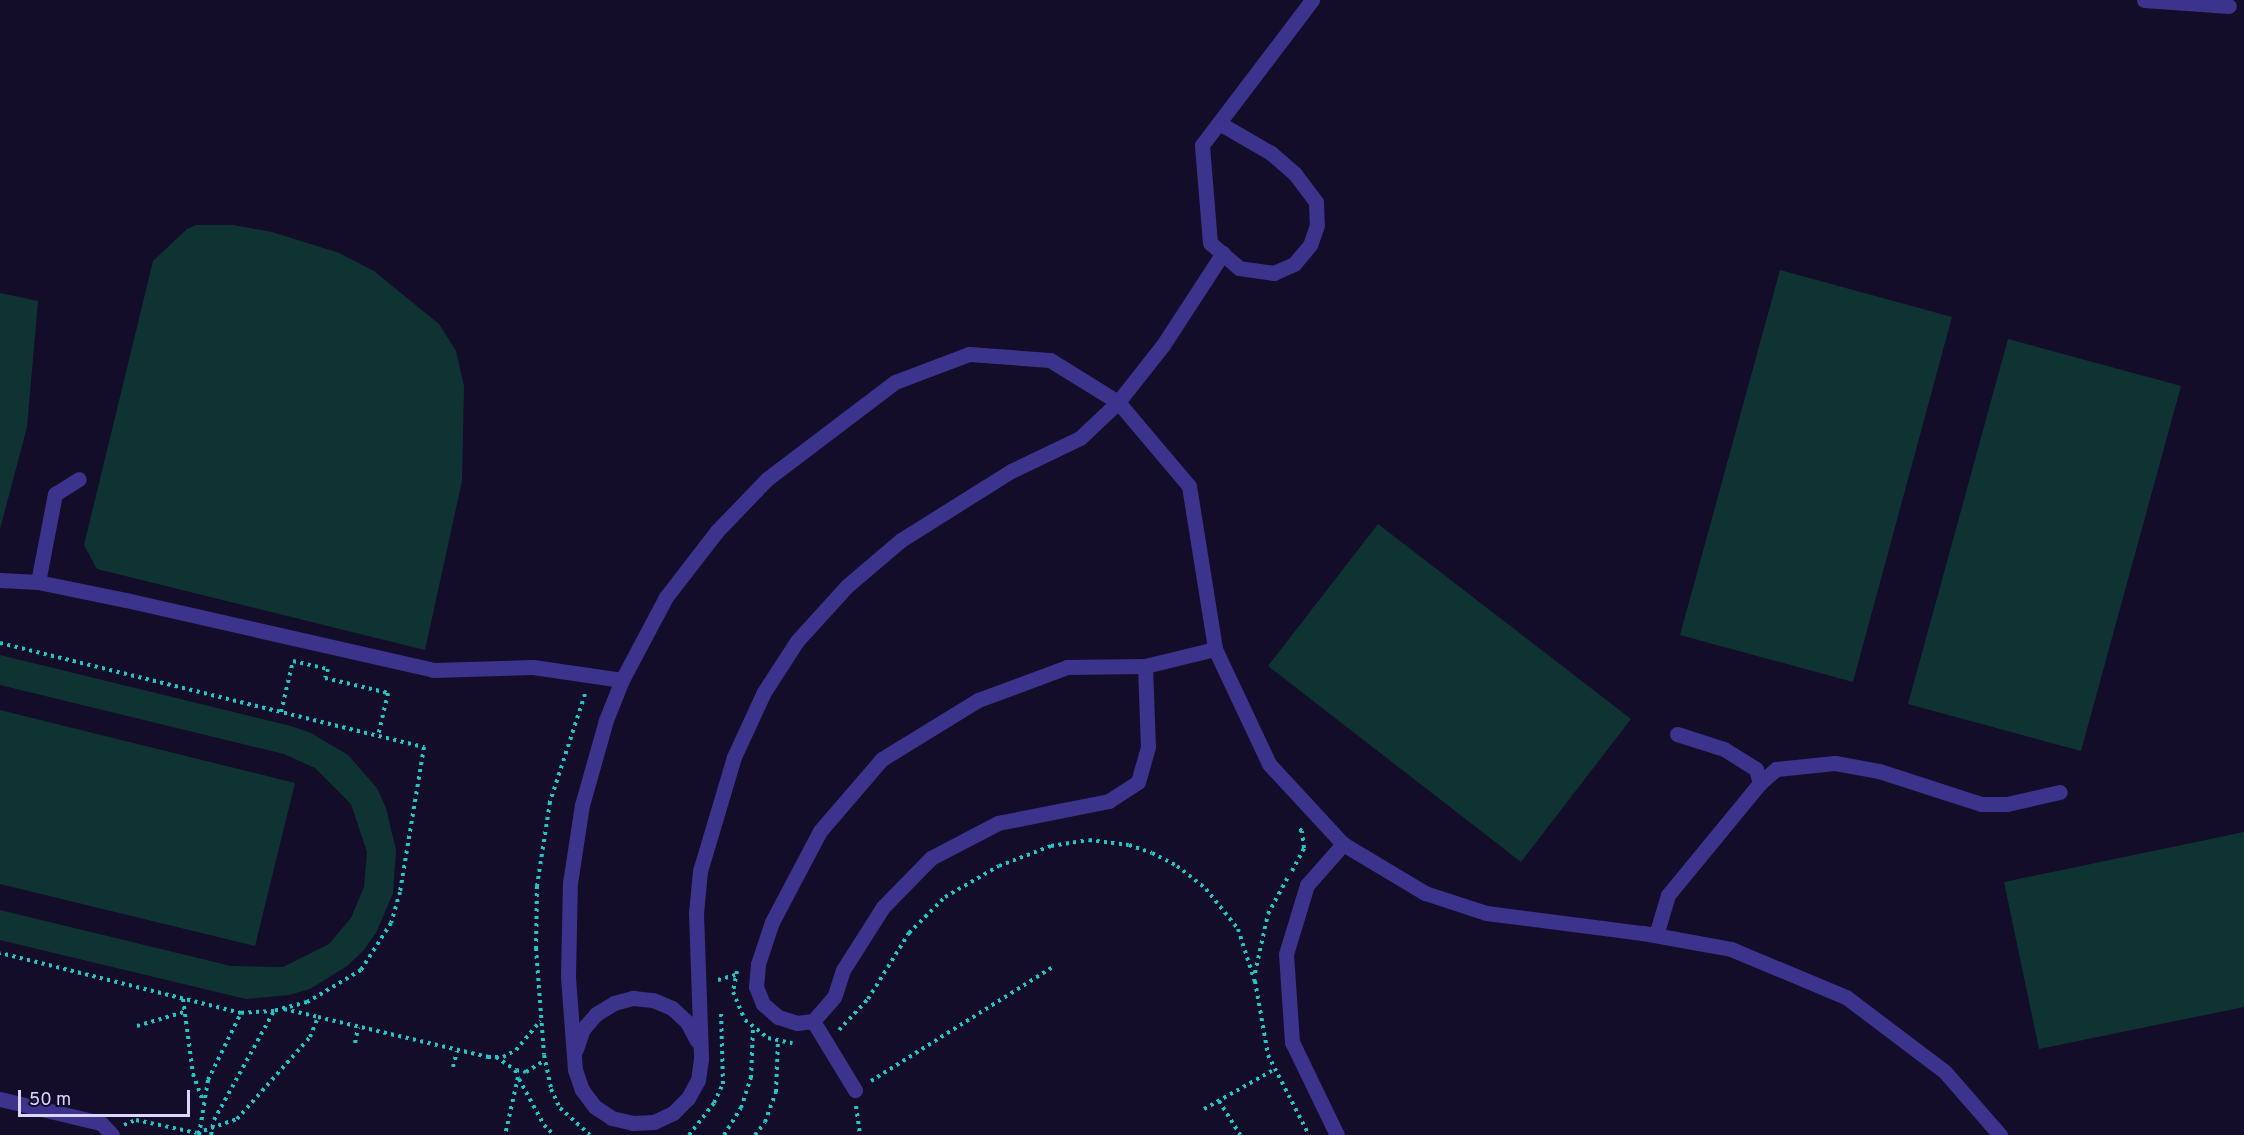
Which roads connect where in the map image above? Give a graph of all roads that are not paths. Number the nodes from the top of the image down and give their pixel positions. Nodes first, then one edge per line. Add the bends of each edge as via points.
1 (1312, 0) edge
2 (2144, 0) edge
3 (2229, 6) dead end
4 (1219, 123) junction
5 (1223, 253) junction
6 (1118, 402) junction
7 (79, 479) dead end
8 (0, 580) edge
9 (38, 582) junction
10 (1215, 649) junction
11 (1145, 666) junction
12 (622, 680) junction
13 (1677, 734) dead end
14 (1760, 783) junction
15 (2060, 792) dead end
16 (1343, 844) junction
17 (1656, 935) junction
18 (813, 1021) junction
19 (701, 1059) junction
20 (575, 1070) junction
21 (855, 1090) road end
22 (0, 1099) edge
23 (112, 1134) edge
24 (1337, 1135) edge
25 (2000, 1135) edge

1 - 4 street
2 - 3 street
4 - 5 street via 1202,145 1210,243
4 - 5 street via 1271,153 1295,174 1316,202 1317,225 1310,245 1294,264 1274,273 1239,268
5 - 6 street via 1179,324
6 - 10 street via 1189,486
6 - 12 street via 1050,360 969,354 895,382 767,479 717,531 666,597
6 - 19 street via 1080,438 1011,471 901,540 847,586 797,641 764,692 734,757 700,871 696,913
7 - 9 street via 55,494
8 - 9 street
9 - 12 street via 433,670 533,667
10 - 11 street
10 - 16 street via 1269,764
11 - 18 street via 1148,747 1138,782 1109,801 998,823 931,858 883,907 843,970 834,997
11 - 18 street via 1067,667 978,700 882,759 820,831 772,922 758,964 756,987 763,1004 778,1017 797,1023
12 - 20 street via 606,720 582,805 570,883 568,976
13 - 14 street via 1724,749 1756,769
14 - 15 street via 1776,770 1816,762 1879,771 1981,804 2007,804
14 - 17 street via 1668,895
16 - 17 street via 1425,893 1486,913
16 - 24 street via 1307,885 1286,954 1292,1041
17 - 25 street via 1731,949 1846,997 1945,1072
18 - 21 street
19 - 20 street via 698,1080 673,1113 654,1122 633,1124 612,1118 595,1107 582,1090
19 - 20 street via 692,1030 672,1008 653,1000 633,998 596,1014 583,1029 576,1049
22 - 23 street via 101,1123

